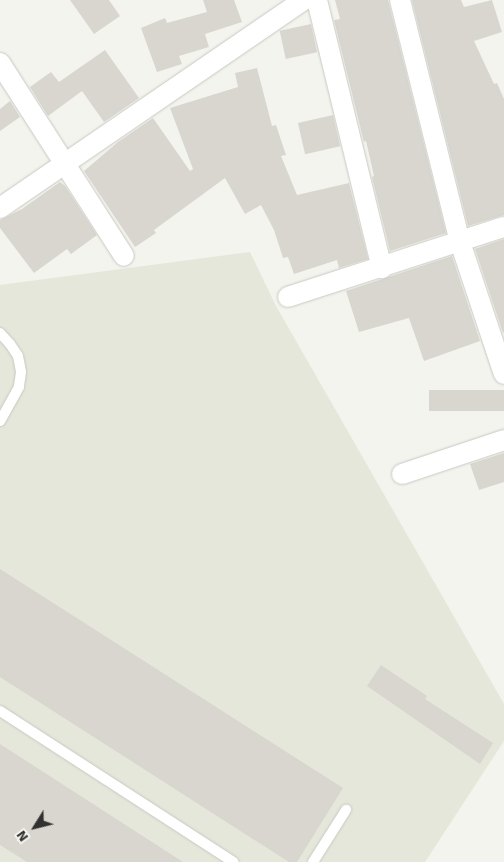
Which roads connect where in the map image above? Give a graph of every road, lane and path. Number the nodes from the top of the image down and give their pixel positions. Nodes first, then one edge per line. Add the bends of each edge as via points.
1 (304, 0) edge
2 (317, 0) edge
3 (400, 0) edge
4 (0, 63) edge
5 (65, 164) junction
6 (0, 208) edge
7 (504, 228) edge
8 (460, 242) junction
9 (124, 256) dead end
10 (382, 268) junction
11 (288, 297) dead end
12 (0, 333) edge
13 (504, 374) edge
14 (0, 421) edge
15 (504, 440) edge
16 (402, 474) dead end
17 (0, 712) edge
18 (346, 810) dead end
19 (233, 862) edge
20 (313, 862) edge

1 - 5 street
2 - 10 street
3 - 8 street
4 - 5 street
5 - 6 street
5 - 9 street
7 - 8 street
8 - 10 street
8 - 13 street
10 - 11 street
12 - 14 lane via 18,356 21,372 19,387
15 - 16 street
17 - 19 lane
18 - 20 lane

